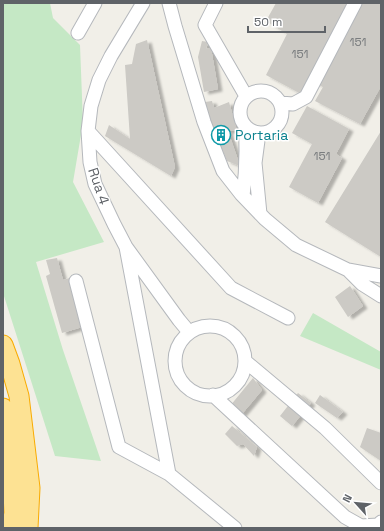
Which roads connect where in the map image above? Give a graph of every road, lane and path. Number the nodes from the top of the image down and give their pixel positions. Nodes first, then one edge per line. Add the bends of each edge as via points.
1 (95, 3) edge
2 (143, 3) edge
3 (169, 3) edge
4 (216, 3) edge
5 (355, 3) edge
6 (78, 32) dead end
7 (246, 96) junction
8 (280, 103) junction
9 (245, 126) junction
10 (88, 131) junction
11 (259, 133) junction
12 (243, 196) junction
13 (260, 214) junction
14 (126, 247) junction
15 (348, 270) junction
16 (381, 276) edge
17 (76, 281) dead end
18 (381, 296) edge
19 (288, 318) dead end
20 (189, 332) junction
21 (3, 345) edge
22 (245, 361) junction
23 (213, 395) junction
24 (3, 408) edge
25 (169, 474) junction
26 (381, 483) edge
27 (381, 522) edge
28 (11, 528) edge
29 (28, 528) edge
30 (235, 528) edge

1 - 6 street
2 - 10 street, Rua 4 via 99,80 91,106
3 - 12 street via 204,122 223,171
4 - 7 street via 205,24
5 - 8 street via 306,97 293,104
7 - 8 street via 263,90 270,92
7 - 9 street via 240,105 239,113 240,120
8 - 11 street via 282,110 278,124 273,129
9 - 11 street
9 - 12 street via 246,172
10 - 14 street, Rua 4 via 90,162 95,184
10 - 19 street via 231,288
11 - 13 street via 255,163
12 - 13 street
13 - 15 street via 296,245
14 - 20 street, Rua 4
14 - 25 street
15 - 16 street
15 - 18 street via 362,284
17 - 25 street via 119,447
20 - 22 street via 201,327 214,326 226,329 236,337 243,348
20 - 23 street via 180,342 176,354 176,367 180,379 188,388 200,394
21 - 29 highway via 19,396 30,488
22 - 23 street via 242,373 235,384 225,392
22 - 26 street via 325,428
23 - 27 street via 345,516 361,526 378,525
24 - 28 highway via 11,452 14,513
25 - 30 street

